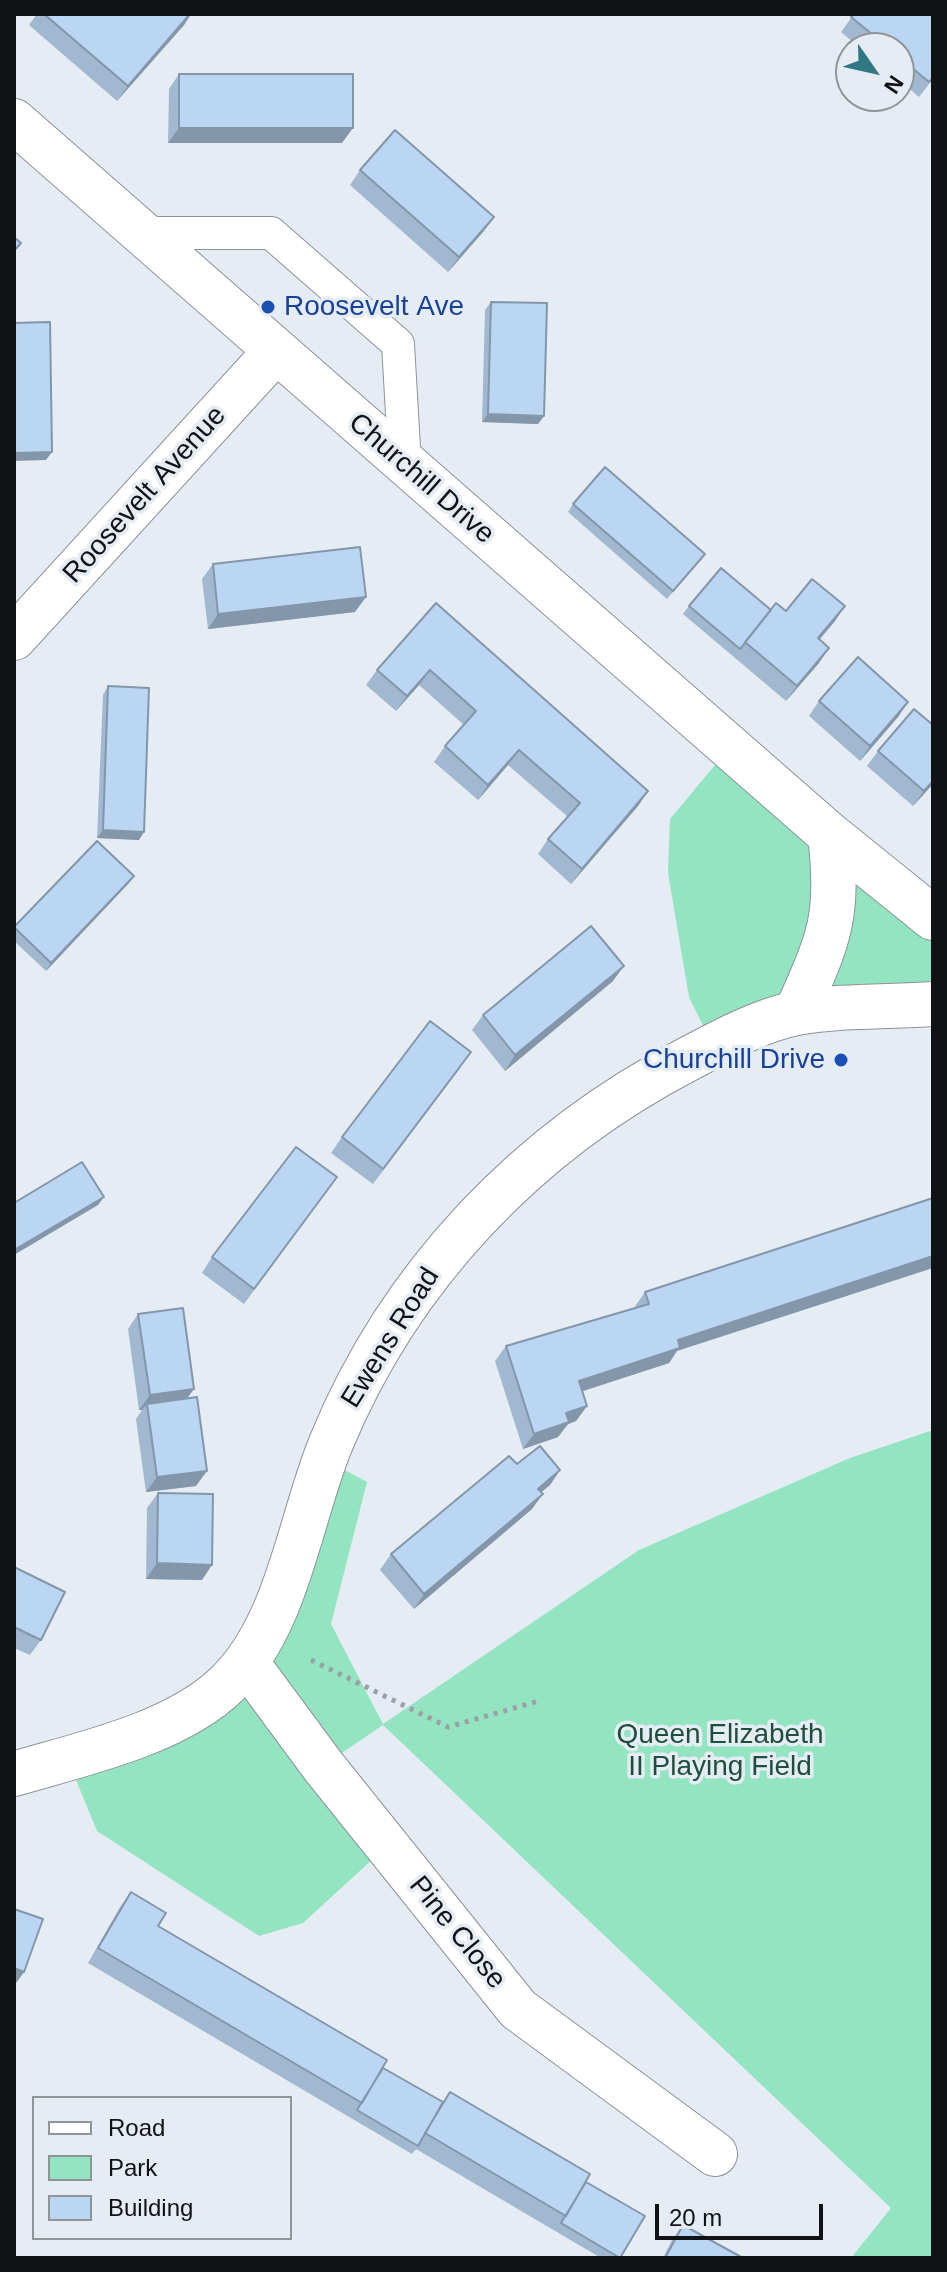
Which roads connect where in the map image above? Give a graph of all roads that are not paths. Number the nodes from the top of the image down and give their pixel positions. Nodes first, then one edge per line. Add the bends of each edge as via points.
1 (14, 121) edge
2 (140, 233) junction
3 (275, 352) junction
4 (405, 465) junction
5 (14, 638) edge
6 (830, 835) junction
7 (933, 918) edge
8 (933, 1004) edge
9 (796, 1013) junction
10 (255, 1650) junction
11 (14, 1774) edge
12 (715, 2154) dead end

1 - 2 street, Churchill Drive
2 - 3 street, Churchill Drive
2 - 4 lane via 271,233 386,333 398,344
3 - 4 street, Churchill Drive
3 - 5 street, Roosevelt Avenue
4 - 6 street, Churchill Drive
6 - 7 street, Churchill Drive
6 - 9 street via 836,885 830,937
8 - 9 street, Ewens Road
9 - 10 street, Ewens Road via 713,1046 596,1113 542,1154 447,1250 371,1358 342,1417 316,1478 277,1610
10 - 11 street, Ewens Road via 203,1704 163,1725
10 - 12 street, Pine Close via 332,1778 518,2009

